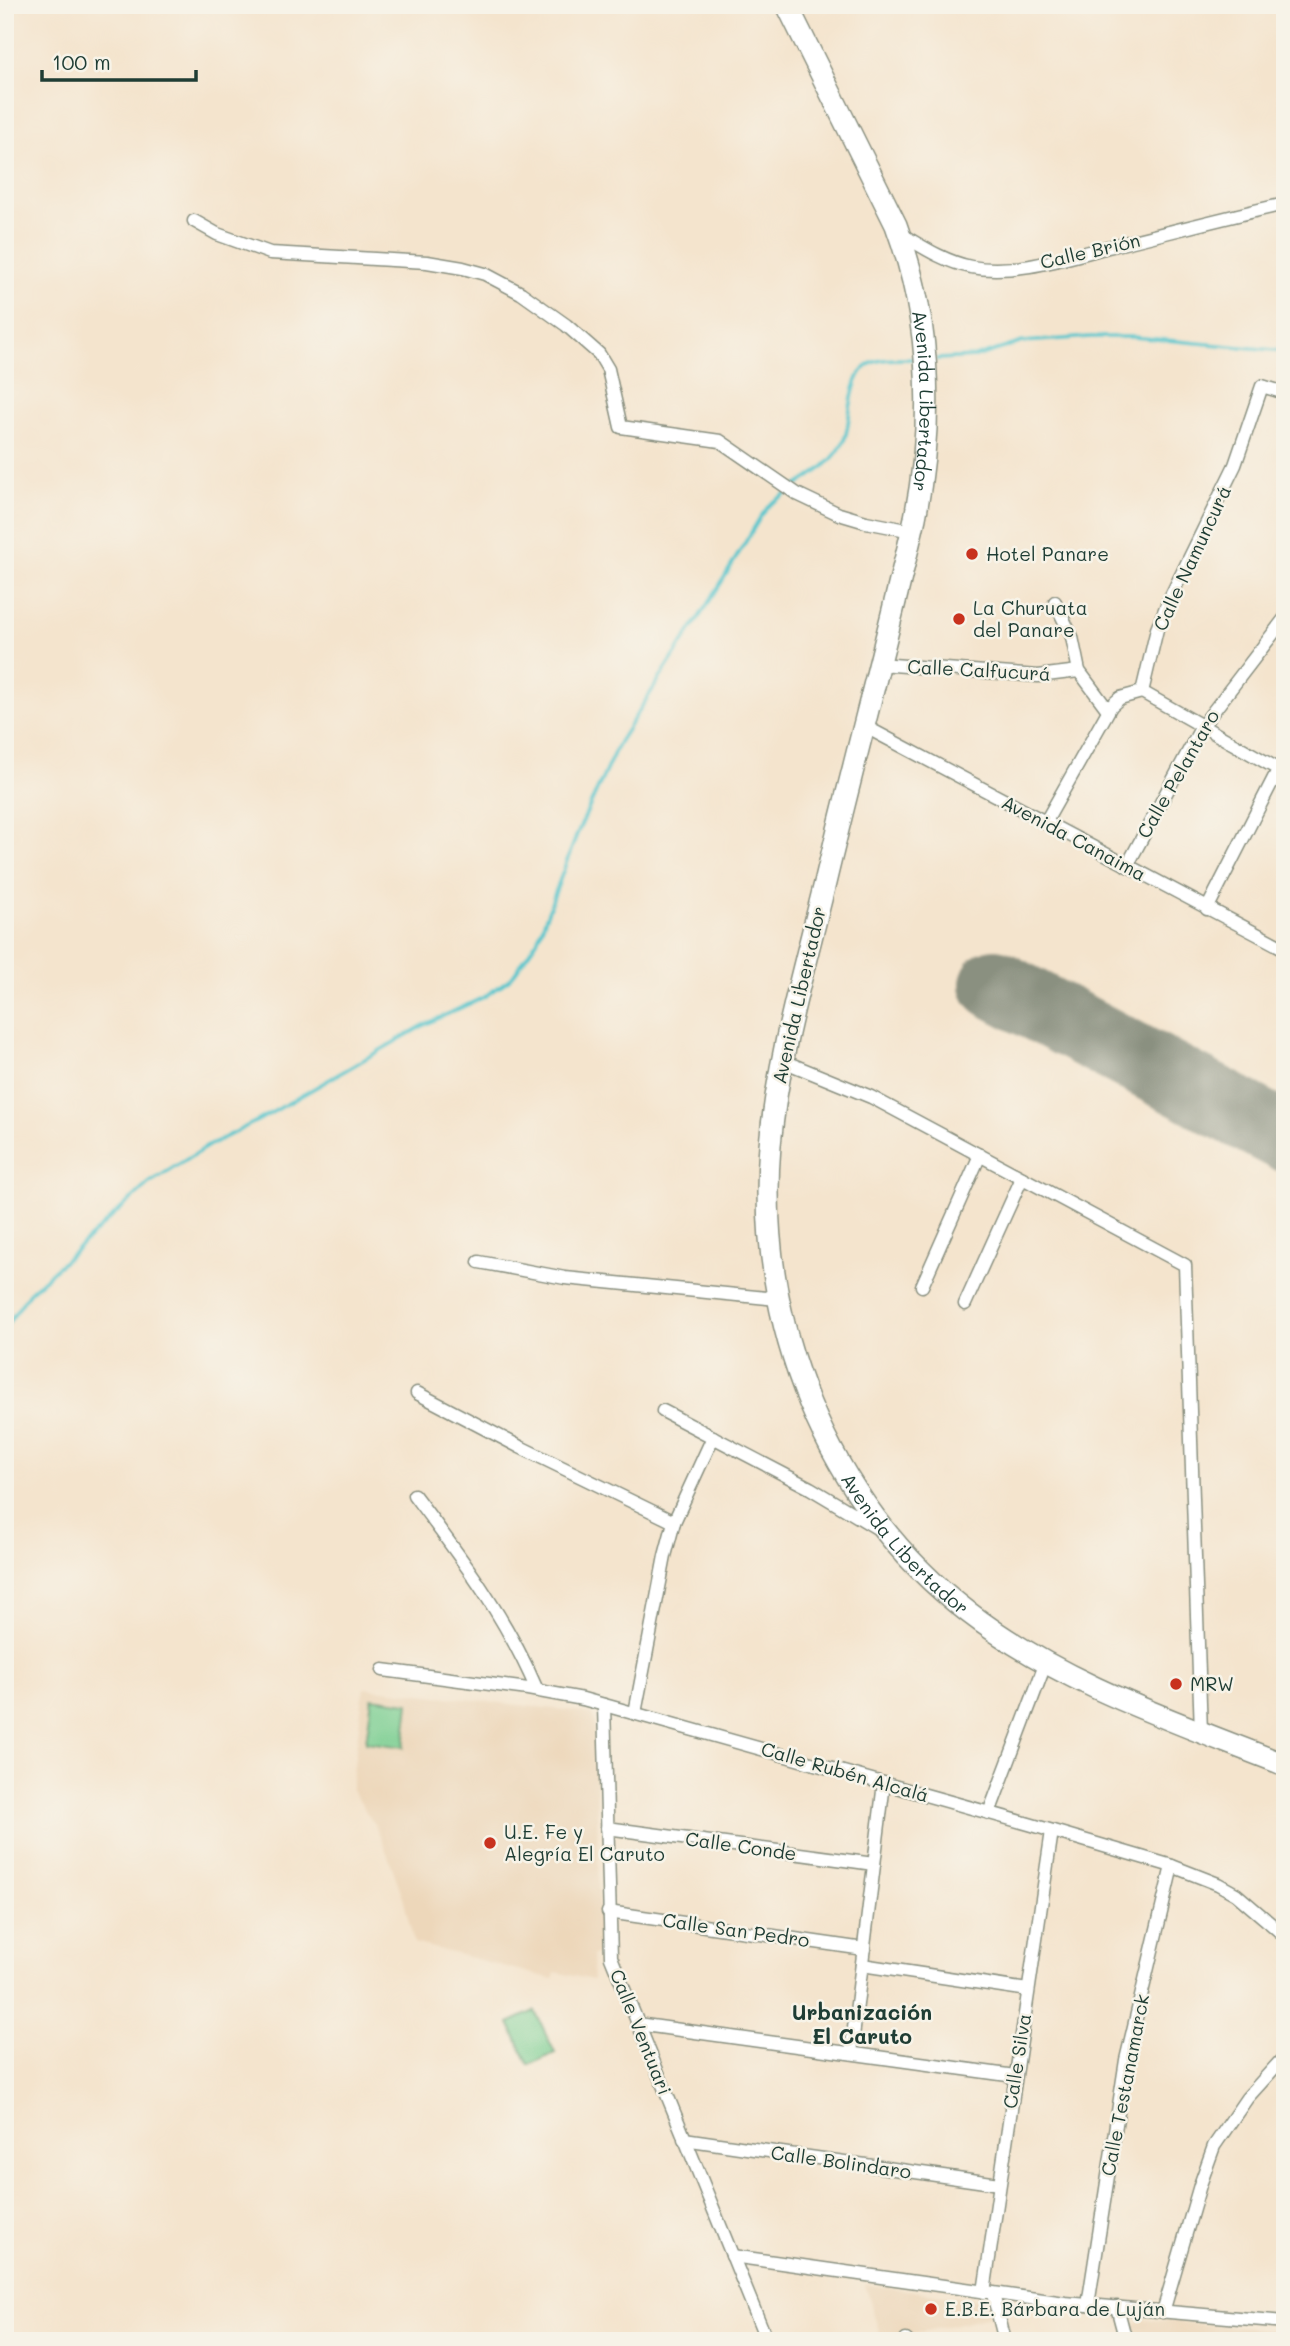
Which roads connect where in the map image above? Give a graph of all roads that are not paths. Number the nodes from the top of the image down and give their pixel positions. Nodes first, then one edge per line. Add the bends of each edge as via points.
1 (787, 5) edge
2 (1285, 204) edge
3 (194, 221) dead end
4 (899, 233) junction
5 (1285, 393) edge
6 (912, 531) junction
7 (1055, 602) dead end
8 (1285, 618) edge
9 (879, 664) junction
10 (1079, 671) junction
11 (1142, 692) junction
12 (1108, 710) junction
13 (863, 726) junction
14 (1202, 726) junction
15 (1282, 771) edge
16 (1045, 823) junction
17 (1127, 866) junction
18 (1207, 909) junction
19 (1285, 949) edge
20 (783, 1061) junction
21 (980, 1155) junction
22 (1022, 1178) junction
23 (479, 1262) dead end
24 (922, 1286) dead end
25 (777, 1299) junction
26 (965, 1304) dead end
27 (416, 1393) dead end
28 (663, 1410) dead end
29 (713, 1437) junction
30 (414, 1495) dead end
31 (674, 1522) junction
32 (892, 1537) junction
33 (1046, 1662) junction
34 (383, 1670) dead end
35 (537, 1690) junction
36 (604, 1705) junction
37 (635, 1713) junction
38 (1201, 1732) junction
39 (1285, 1765) edge
40 (884, 1783) junction
41 (989, 1812) junction
42 (607, 1828) junction
43 (1052, 1830) junction
44 (874, 1864) junction
45 (1172, 1866) junction
46 (608, 1912) junction
47 (1285, 1936) edge
48 (864, 1949) junction
49 (862, 1965) junction
50 (1028, 1990) junction
51 (637, 2024) junction
52 (851, 2053) junction
53 (1285, 2056) edge
54 (1015, 2076) junction
55 (684, 2140) junction
56 (999, 2184) junction
57 (732, 2256) junction
58 (988, 2293) junction
59 (1088, 2305) junction
60 (1117, 2307) junction
61 (1163, 2312) junction
62 (1285, 2322) edge
63 (767, 2341) edge
64 (1006, 2341) edge
65 (1126, 2341) edge

1 - 4 highway, Avenida Libertador
2 - 4 street, Calle Brión via 1082,254 1000,268 954,262
3 - 6 street via 270,253 427,262 485,274 521,293 599,354 608,369 621,427 720,441 791,490 856,520
4 - 6 highway, Avenida Libertador via 919,312 928,382 924,467
5 - 11 street, Calle Namuncurá via 1262,386 1235,465 1157,629
6 - 9 highway, Avenida Libertador
7 - 10 street via 1072,637
8 - 14 street, Calle Pelantaro
9 - 10 street, Calle Calfucurá via 1038,676
9 - 13 highway, Avenida Libertador
10 - 12 street
11 - 12 street via 1120,698
11 - 14 street
12 - 16 street
13 - 16 street, Avenida Canaima
13 - 20 highway, Avenida Libertador
14 - 15 street
14 - 17 street, Calle Pelantaro
15 - 18 street
16 - 17 street, Avenida Canaima
17 - 18 street, Avenida Canaima
18 - 19 street, Avenida Canaima
20 - 21 street via 871,1097
20 - 25 highway, Avenida Libertador via 768,1179
21 - 22 street
21 - 24 street
22 - 26 street
22 - 38 street via 1185,1265
23 - 25 street via 565,1278
25 - 32 highway, Avenida Libertador via 799,1375 821,1428 851,1482
27 - 31 street
28 - 29 street
29 - 31 street
29 - 32 street
30 - 35 street via 481,1585 521,1651
31 - 37 street
32 - 33 highway, Avenida Libertador via 965,1610
33 - 38 highway, Avenida Libertador
33 - 41 street
34 - 35 street, Calle Rubén Alcalá
35 - 36 street, Calle Rubén Alcalá
36 - 37 street, Calle Rubén Alcalá
36 - 42 street, Calle Ventuari
37 - 40 street, Calle Rubén Alcalá
38 - 39 highway, Avenida Libertador
40 - 41 street, Calle Rubén Alcalá
40 - 44 street
41 - 43 street, Calle Rubén Alcalá
42 - 44 street, Calle Conde
42 - 46 street, Calle Ventuari
43 - 45 street, Calle Rubén Alcalá
43 - 50 street, Calle Silva
44 - 48 street
45 - 47 street, Calle Rubén Alcalá via 1236,1894
45 - 59 street, Calle Testanamarck via 1126,2060
46 - 48 street, Calle San Pedro
46 - 51 street, Calle Ventuari via 611,1957
48 - 49 street
49 - 50 street
49 - 52 street
50 - 54 street, Calle Silva
51 - 52 street
51 - 55 street, Calle Ventuari
52 - 54 street
53 - 61 street via 1241,2106 1214,2146
54 - 56 street, Calle Silva
55 - 56 street, Calle Bolindaro
55 - 57 street, Calle Ventuari
56 - 58 street, Calle Silva
57 - 58 street
57 - 63 street, Calle Ventuari
58 - 59 street
58 - 64 street
59 - 60 street
60 - 61 street
60 - 65 street
61 - 62 street

